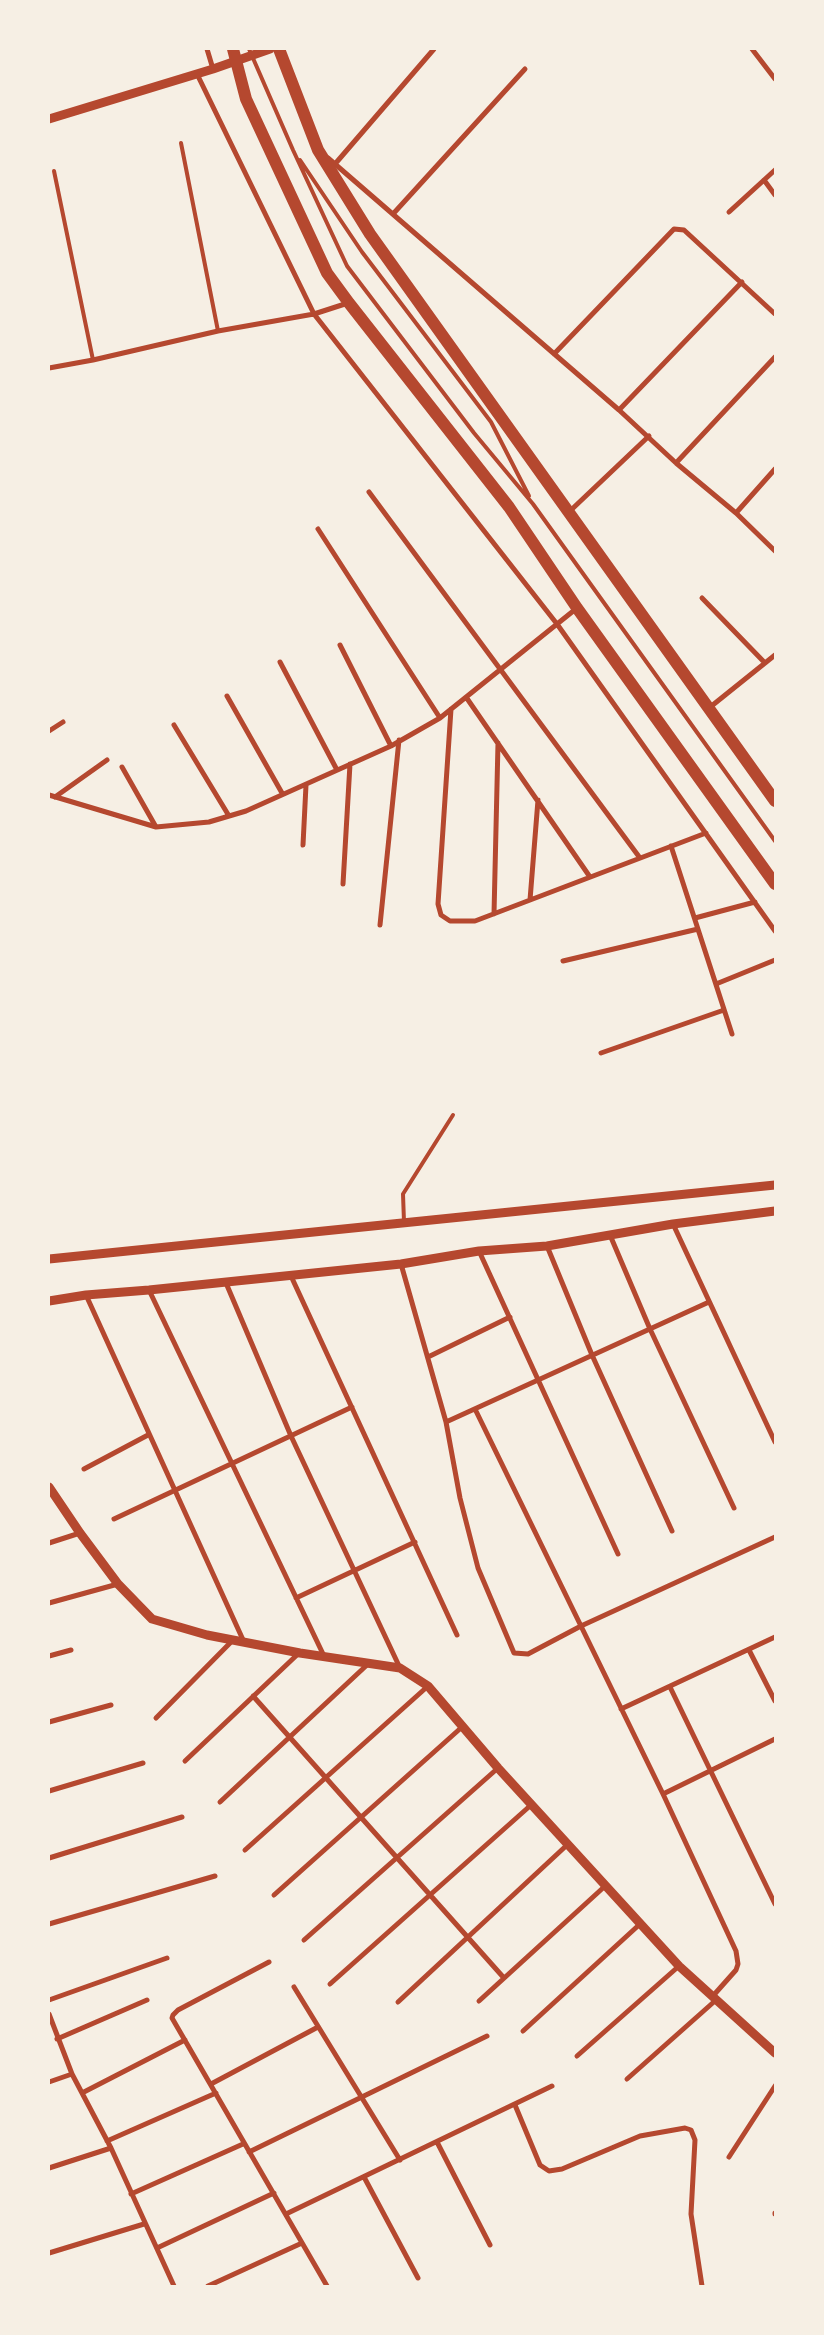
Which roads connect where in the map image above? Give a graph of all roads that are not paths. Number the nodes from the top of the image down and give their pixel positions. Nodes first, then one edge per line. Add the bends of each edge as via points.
1 (207, 49) edge
2 (233, 49) edge
3 (270, 49) edge
4 (279, 49) edge
5 (434, 49) edge
6 (752, 49) edge
7 (252, 51) edge
8 (237, 62) junction
9 (213, 69) junction
10 (526, 69) dead end
11 (198, 74) junction
12 (775, 79) edge
13 (49, 119) edge
14 (181, 143) dead end
15 (293, 150) junction
16 (318, 150) junction
17 (335, 164) junction
18 (775, 170) edge
19 (54, 171) dead end
20 (764, 180) junction
21 (775, 195) edge
22 (729, 212) dead end
23 (393, 214) junction
24 (742, 282) junction
25 (348, 303) junction
26 (314, 314) junction
27 (775, 314) edge
28 (218, 330) junction
29 (554, 354) junction
30 (775, 357) edge
31 (93, 360) junction
32 (49, 368) edge
33 (619, 410) junction
34 (649, 436) junction
35 (676, 463) junction
36 (775, 469) edge
37 (370, 492) dead end
38 (533, 504) junction
39 (568, 513) junction
40 (736, 513) junction
41 (318, 529) dead end
42 (775, 551) edge
43 (702, 598) dead end
44 (577, 608) junction
45 (557, 624) junction
46 (340, 645) dead end
47 (775, 656) edge
48 (280, 662) dead end
49 (766, 662) junction
50 (500, 669) junction
51 (227, 696) dead end
52 (466, 697) junction
53 (708, 708) junction
54 (451, 709) junction
55 (440, 718) junction
56 (63, 722) dead end
57 (174, 725) dead end
58 (49, 731) edge
59 (399, 740) junction
60 (498, 743) junction
61 (391, 746) junction
62 (107, 760) dead end
63 (350, 764) junction
64 (122, 767) dead end
65 (337, 770) junction
66 (306, 785) junction
67 (282, 793) junction
68 (52, 796) edge
69 (538, 800) junction
70 (775, 801) edge
71 (229, 816) junction
72 (156, 827) junction
73 (706, 833) junction
74 (775, 841) edge
75 (303, 845) dead end
76 (671, 846) junction
77 (640, 858) junction
78 (590, 877) junction
79 (343, 884) dead end
80 (775, 884) edge
81 (530, 900) junction
82 (755, 902) junction
83 (494, 914) junction
84 (695, 918) junction
85 (380, 925) dead end
86 (698, 929) junction
87 (775, 931) edge
88 (775, 960) edge
89 (563, 961) dead end
90 (716, 984) junction
91 (724, 1010) junction
92 (732, 1034) dead end
93 (601, 1053) dead end
94 (453, 1115) dead end
95 (775, 1184) edge
96 (775, 1211) edge
97 (404, 1222) junction
98 (673, 1224) junction
99 (610, 1235) junction
100 (547, 1246) junction
101 (479, 1251) junction
102 (49, 1259) edge
103 (401, 1264) junction
104 (290, 1276) junction
105 (226, 1283) junction
106 (149, 1290) junction
107 (86, 1295) junction
108 (49, 1301) edge
109 (709, 1302) junction
110 (510, 1317) junction
111 (650, 1329) junction
112 (592, 1356) junction
113 (428, 1357) junction
114 (538, 1380) junction
115 (352, 1406) junction
116 (475, 1409) junction
117 (446, 1422) junction
118 (148, 1435) junction
119 (290, 1436) junction
120 (775, 1442) edge
121 (233, 1463) junction
122 (84, 1469) dead end
123 (49, 1488) edge
124 (174, 1490) junction
125 (734, 1508) dead end
126 (114, 1519) dead end
127 (672, 1531) dead end
128 (80, 1533) junction
129 (775, 1537) edge
130 (415, 1542) junction
131 (49, 1544) edge
132 (618, 1554) dead end
133 (354, 1570) junction
134 (118, 1584) junction
135 (296, 1598) junction
136 (49, 1603) edge
137 (581, 1626) junction
138 (457, 1635) dead end
139 (775, 1638) edge
140 (234, 1640) junction
141 (244, 1642) junction
142 (72, 1650) dead end
143 (749, 1650) junction
144 (300, 1653) junction
145 (49, 1656) edge
146 (324, 1656) junction
147 (368, 1663) junction
148 (400, 1668) junction
149 (428, 1686) junction
150 (670, 1687) junction
151 (253, 1696) junction
152 (775, 1701) edge
153 (111, 1705) dead end
154 (621, 1709) junction
155 (156, 1718) dead end
156 (49, 1722) edge
157 (462, 1726) junction
158 (289, 1737) junction
159 (775, 1739) edge
160 (185, 1761) dead end
161 (143, 1763) dead end
162 (498, 1768) junction
163 (711, 1770) junction
164 (326, 1778) junction
165 (49, 1791) edge
166 (663, 1794) junction
167 (220, 1802) dead end
168 (531, 1805) junction
169 (182, 1817) dead end
170 (361, 1817) junction
171 (567, 1845) junction
172 (245, 1850) dead end
173 (49, 1858) edge
174 (397, 1858) junction
175 (215, 1876) dead end
176 (604, 1887) junction
177 (274, 1895) dead end
178 (430, 1895) junction
179 (775, 1904) edge
180 (49, 1924) edge
181 (640, 1924) junction
182 (468, 1936) junction
183 (304, 1940) dead end
184 (167, 1958) dead end
185 (269, 1962) dead end
186 (679, 1966) junction
187 (504, 1978) junction
188 (330, 1984) dead end
189 (294, 1987) dead end
190 (714, 1999) junction
191 (49, 2000) edge
192 (147, 2000) dead end
193 (479, 2001) dead end
194 (398, 2002) dead end
195 (49, 2014) edge
196 (318, 2027) junction
197 (523, 2031) dead end
198 (487, 2036) dead end
199 (58, 2038) junction
200 (186, 2040) junction
201 (775, 2053) edge
202 (577, 2056) dead end
203 (72, 2074) junction
204 (627, 2079) dead end
205 (49, 2082) edge
206 (211, 2084) junction
207 (552, 2086) dead end
208 (775, 2086) edge
209 (82, 2093) junction
210 (216, 2093) junction
211 (361, 2097) junction
212 (515, 2105) junction
213 (107, 2141) junction
214 (437, 2142) junction
215 (243, 2144) junction
216 (111, 2148) junction
217 (248, 2152) junction
218 (729, 2157) dead end
219 (400, 2160) junction
220 (49, 2168) edge
221 (364, 2176) junction
222 (274, 2193) junction
223 (131, 2194) junction
224 (286, 2214) junction
225 (144, 2224) junction
226 (302, 2243) junction
227 (490, 2245) dead end
228 (157, 2248) junction
229 (49, 2253) edge
230 (418, 2278) dead end
231 (174, 2286) edge
232 (208, 2286) edge
233 (327, 2286) edge
234 (702, 2286) edge

1 - 9 street
2 - 8 main road
3 - 7 street
4 - 16 main road
5 - 17 street
6 - 12 street
7 - 8 street
7 - 15 lane
8 - 9 street
8 - 25 main road via 250,107 327,273
9 - 11 street
10 - 23 street
11 - 13 street
11 - 26 street
14 - 28 lane
15 - 38 lane via 362,252 491,422
15 - 38 lane via 347,266 474,433
16 - 17 street
16 - 39 main road via 370,234
17 - 23 street
18 - 20 street
19 - 31 lane
20 - 21 street
20 - 22 street
23 - 29 street
24 - 27 street
24 - 29 street via 684,230 674,229
24 - 33 street
25 - 26 street
25 - 44 main road via 509,507
26 - 28 street
26 - 45 street
28 - 31 street
29 - 33 street
30 - 35 street
31 - 32 street
33 - 34 street
34 - 35 street
34 - 39 street
35 - 40 street
36 - 40 street
37 - 50 street
38 - 74 lane
39 - 53 main road
40 - 42 street
41 - 55 street
43 - 49 street
44 - 45 street
44 - 80 main road
45 - 50 street
45 - 73 street
46 - 61 street
47 - 49 street
48 - 65 street
49 - 53 street
50 - 52 street
50 - 77 street
51 - 67 street
52 - 54 street
52 - 60 street
53 - 70 main road
54 - 55 street
54 - 83 street via 438,904 441,915 461,923
55 - 59 street
56 - 58 street
57 - 71 street
59 - 61 street
59 - 85 street
60 - 69 street
60 - 83 street
61 - 63 street
62 - 68 street
63 - 65 street
63 - 79 street
64 - 72 street
65 - 66 street
66 - 67 street
66 - 75 street
67 - 71 street
68 - 72 street
69 - 78 street
69 - 81 street
71 - 72 street via 209,822
73 - 76 street
73 - 82 street
76 - 77 street
76 - 84 street
77 - 78 street
78 - 81 street
81 - 83 street
82 - 84 street
82 - 87 street
84 - 86 street
86 - 89 street
86 - 90 street
88 - 90 street
90 - 91 street
91 - 92 street
91 - 93 street
94 - 97 lane via 403,1194
95 - 97 street
96 - 98 street
97 - 102 street
98 - 99 street
98 - 109 street
99 - 100 street
99 - 111 street
100 - 101 street
100 - 112 street
101 - 103 street
101 - 110 street
103 - 104 street
103 - 113 street
104 - 105 street
104 - 115 street
105 - 106 street
105 - 119 street
106 - 107 street
106 - 121 street
107 - 108 street
107 - 118 street
109 - 111 street
109 - 120 street
110 - 113 street
110 - 114 street
111 - 112 street
111 - 125 street
112 - 114 street
112 - 127 street
113 - 117 street
114 - 116 street
114 - 132 street
115 - 119 street
115 - 130 street
116 - 117 street
116 - 137 street
117 - 137 street via 460,1498 478,1568 511,1650 518,1655 528,1654
118 - 122 street
118 - 124 street
119 - 121 street
119 - 133 street
121 - 124 street
121 - 135 street
123 - 128 street
124 - 126 street
124 - 141 street
128 - 131 street
128 - 134 street
129 - 137 street
130 - 133 street
130 - 138 street
133 - 135 street
133 - 148 street
134 - 136 street
134 - 140 street via 152,1619
135 - 146 street
137 - 154 street
139 - 143 street
140 - 141 street
140 - 155 street
141 - 144 street
142 - 145 street
143 - 150 street
143 - 152 street
144 - 146 street
144 - 151 street
146 - 147 street
147 - 148 street
147 - 158 street
148 - 149 street
149 - 157 street
149 - 164 street
150 - 154 street
150 - 163 street
151 - 158 street
151 - 160 street
153 - 156 street
154 - 166 street
157 - 162 street
157 - 170 street
158 - 164 street
158 - 167 street
159 - 163 street
161 - 165 street
162 - 168 street
162 - 174 street
163 - 166 street
163 - 179 street
164 - 170 street
164 - 172 street
166 - 190 street via 738,1958 736,1970
168 - 171 street
168 - 178 street
169 - 173 street
170 - 174 street
170 - 177 street
171 - 176 street
171 - 182 street
174 - 178 street
174 - 183 street
175 - 180 street
176 - 181 street
176 - 187 street
178 - 182 street
178 - 188 street
181 - 186 street
181 - 197 street
182 - 187 street
182 - 194 street
184 - 191 street
185 - 200 street via 175,2012 172,2018
186 - 190 street
186 - 202 street
187 - 193 street
189 - 196 street
190 - 201 street
190 - 204 street
192 - 199 street
195 - 199 street
196 - 206 street
196 - 211 street
198 - 211 street
199 - 203 street
200 - 206 street
200 - 209 street
203 - 205 street
203 - 209 street
206 - 210 street
207 - 212 street
208 - 218 street
209 - 213 street
210 - 213 street
210 - 215 street
211 - 217 street
211 - 219 street
212 - 214 street
212 - 234 street via 540,2165 549,2171 562,2169 640,2136 686,2128 691,2130 695,2140 690,2214
213 - 216 street
214 - 219 street
214 - 227 street
215 - 217 street
215 - 223 street
216 - 220 street
216 - 223 street
217 - 222 street
219 - 221 street
221 - 224 street
221 - 230 street
222 - 224 street
222 - 228 street
223 - 225 street
224 - 226 street
225 - 228 street
225 - 229 street
226 - 232 street
226 - 233 street
228 - 231 street

